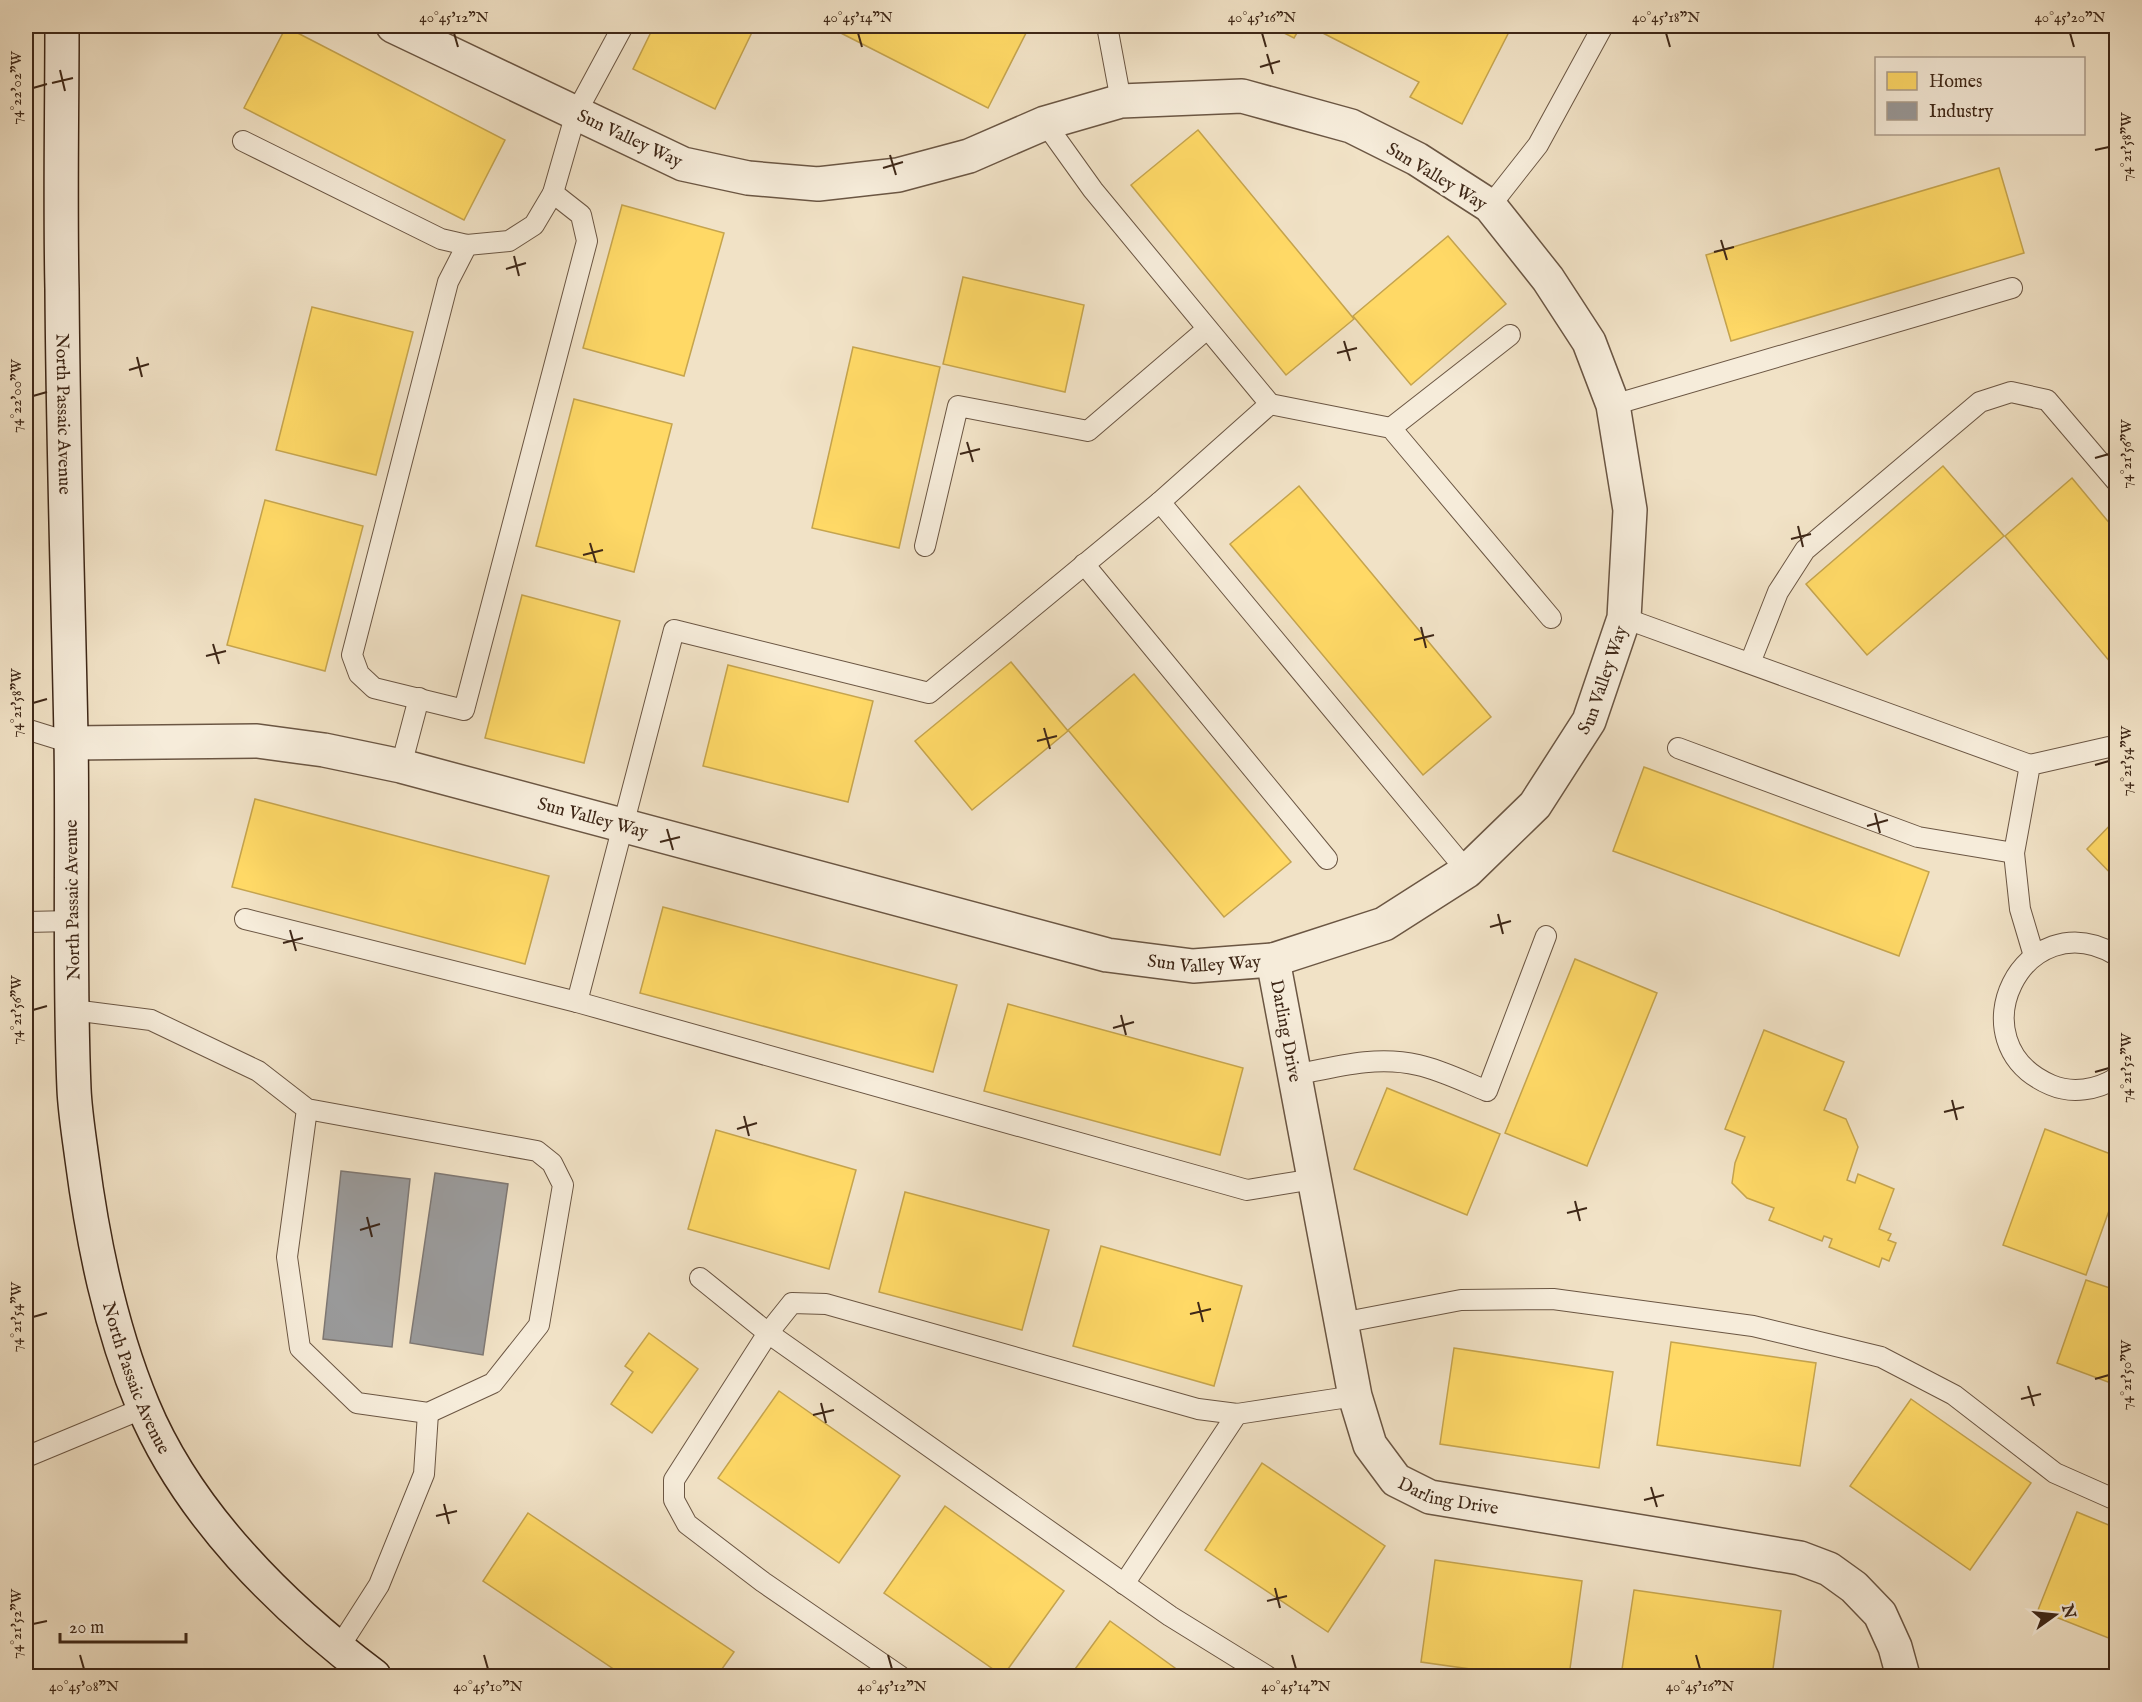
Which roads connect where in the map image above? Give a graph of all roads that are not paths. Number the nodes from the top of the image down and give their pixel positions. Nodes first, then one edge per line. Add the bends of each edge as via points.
1 (62, 26) edge
2 (393, 26) edge
3 (623, 26) edge
4 (1107, 26) edge
5 (1603, 26) edge
6 (1120, 101) junction
7 (576, 113) junction
8 (1045, 123) junction
9 (243, 141) dead end
10 (553, 194) junction
11 (1490, 206) junction
12 (467, 245) junction
13 (2012, 288) dead end
14 (1207, 329) junction
15 (1510, 335) dead end
16 (1270, 404) junction
17 (1613, 405) junction
18 (1391, 428) junction
19 (2116, 481) edge
20 (1160, 502) junction
21 (925, 546) dead end
22 (1084, 564) junction
23 (1551, 618) dead end
24 (1624, 618) junction
25 (1750, 663) junction
26 (419, 699) junction
27 (26, 729) edge
28 (71, 742) junction
29 (1678, 748) dead end
30 (2116, 748) edge
31 (2030, 765) junction
32 (400, 766) junction
33 (623, 826) junction
34 (2014, 853) junction
35 (1327, 860) dead end
36 (1467, 871) junction
37 (245, 919) dead end
38 (72, 921) junction
39 (26, 922) edge
40 (1546, 936) dead end
41 (2116, 955) edge
42 (2034, 956) junction
43 (1273, 960) junction
44 (577, 1002) junction
45 (73, 1010) junction
46 (1295, 1075) junction
47 (2116, 1078) edge
48 (307, 1109) junction
49 (1314, 1179) junction
50 (700, 1278) dead end
51 (1341, 1323) junction
52 (768, 1333) junction
53 (1355, 1396) junction
54 (144, 1408) junction
55 (428, 1413) junction
56 (1238, 1414) junction
57 (26, 1457) edge
58 (2116, 1500) edge
59 (1124, 1584) junction
60 (338, 1649) junction
61 (374, 1677) edge
62 (900, 1677) edge
63 (1267, 1677) edge
64 (1903, 1677) edge

1 - 28 street, North Passaic Avenue via 62,300
2 - 7 street, Sun Valley Way
3 - 7 lane
4 - 6 lane
5 - 11 lane via 1538,145
6 - 8 street, Sun Valley Way
6 - 11 street, Sun Valley Way via 1242,96 1351,126 1417,159
7 - 8 street, Sun Valley Way via 683,164 748,178 818,184 898,175 969,156
7 - 10 lane
8 - 14 lane via 1093,190
9 - 12 lane via 441,238
10 - 12 lane via 534,225 509,241
10 - 26 lane via 581,215 587,241 464,710
11 - 17 street, Sun Valley Way via 1548,279 1589,342
12 - 26 lane via 448,282 352,655 358,674 374,688
13 - 17 lane
14 - 16 lane
14 - 21 lane via 1088,431 958,406
15 - 18 lane
16 - 18 lane
16 - 20 lane
17 - 24 street, Sun Valley Way via 1630,510
18 - 23 lane
19 - 25 lane via 2047,400 2011,392 1980,402 1805,550 1778,592
20 - 22 lane
20 - 36 lane
22 - 33 lane via 929,693 674,630
22 - 35 lane
24 - 25 lane
24 - 36 street, Sun Valley Way via 1589,721 1535,805
25 - 31 lane
26 - 32 lane
27 - 28 lane
28 - 32 street, Sun Valley Way via 257,741
28 - 38 street, North Passaic Avenue
29 - 34 lane via 1917,837
30 - 31 lane
31 - 34 lane
32 - 33 street, Sun Valley Way
33 - 43 street, Sun Valley Way via 1107,955 1193,966
33 - 44 lane
34 - 42 lane via 2020,909
36 - 43 street, Sun Valley Way via 1384,924
37 - 44 lane
38 - 39 lane
38 - 45 street, North Passaic Avenue
40 - 46 lane via 1487,1091 1419,1065 1388,1061 1351,1063
41 - 42 lane via 2080,942 2055,946
42 - 47 lane via 2017,973 2006,995 2003,1019 2007,1042 2020,1063 2037,1079 2059,1088 2083,1090 2106,1085
43 - 46 street, Darling Drive
44 - 49 lane via 1247,1190
45 - 48 lane via 151,1020 258,1071
45 - 54 street, North Passaic Avenue via 74,1093 88,1205 106,1296
46 - 49 street, Darling Drive
48 - 55 lane via 287,1257 300,1348 357,1402
48 - 55 lane via 537,1151 552,1163 563,1185 539,1326 493,1383
49 - 51 street, Darling Drive
50 - 52 lane
51 - 53 street, Darling Drive
51 - 58 lane via 1461,1300 1554,1299 1753,1326 1881,1357 1954,1395 2055,1473
52 - 56 lane via 792,1303 826,1304 1198,1409
52 - 59 lane
52 - 62 lane via 674,1480 674,1500 687,1524
53 - 56 lane
53 - 64 street, Darling Drive via 1370,1445 1396,1480 1431,1497 1800,1558 1829,1569 1854,1587 1880,1614
54 - 57 lane
54 - 60 street, North Passaic Avenue via 177,1472 226,1539 269,1588
55 - 60 lane via 424,1474 379,1585
56 - 59 lane
59 - 63 lane
60 - 61 street, North Passaic Avenue

